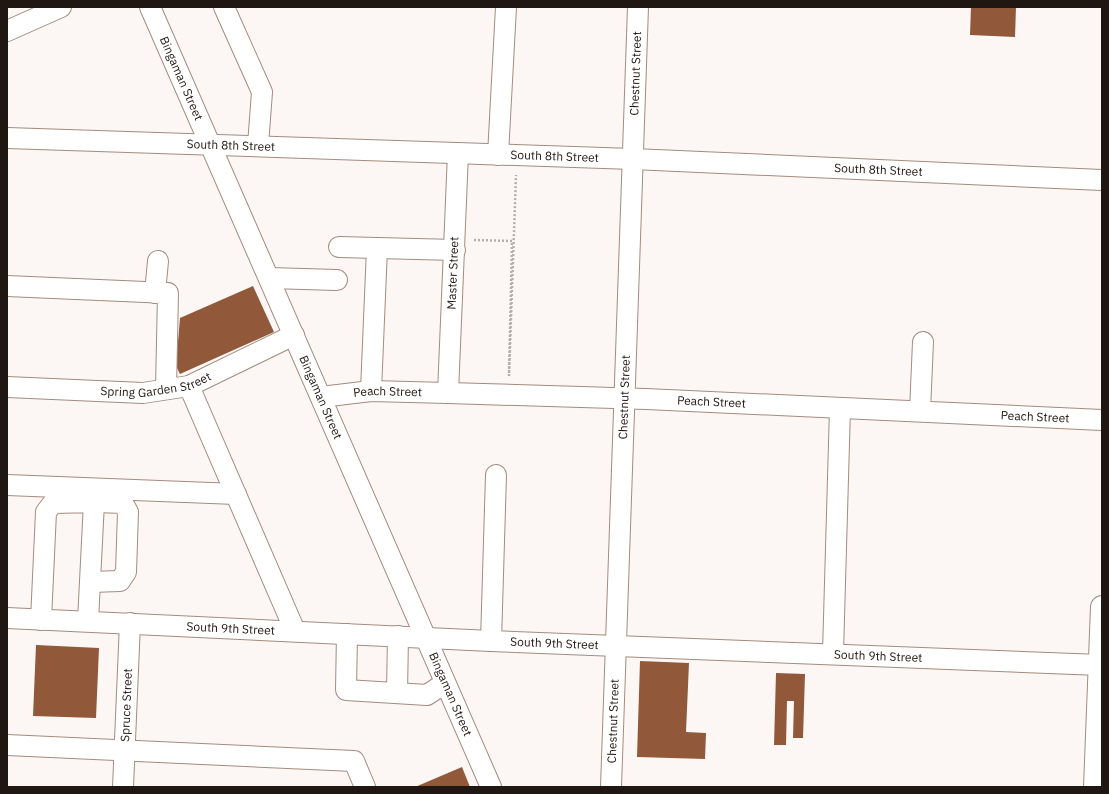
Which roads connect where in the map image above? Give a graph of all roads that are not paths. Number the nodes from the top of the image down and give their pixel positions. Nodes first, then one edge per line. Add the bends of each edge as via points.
1 (61, 7) edge
2 (150, 7) edge
3 (224, 7) edge
4 (506, 7) edge
5 (638, 7) edge
6 (7, 31) edge
7 (7, 138) edge
8 (210, 144) junction
9 (258, 145) junction
10 (458, 153) junction
11 (508, 155) junction
12 (633, 159) junction
13 (1102, 180) edge
14 (455, 244) junction
15 (339, 247) dead end
16 (377, 248) junction
17 (158, 261) dead end
18 (269, 278) junction
19 (337, 280) dead end
20 (7, 286) edge
21 (155, 292) junction
22 (294, 335) junction
23 (923, 342) dead end
24 (189, 386) junction
25 (7, 387) edge
26 (166, 389) junction
27 (372, 391) junction
28 (448, 393) junction
29 (321, 397) junction
30 (624, 398) junction
31 (840, 408) junction
32 (920, 411) junction
33 (1102, 420) edge
34 (496, 474) dead end
35 (7, 485) edge
36 (236, 494) junction
37 (94, 502) junction
38 (91, 582) junction
39 (1102, 607) edge
40 (7, 618) edge
41 (41, 620) junction
42 (88, 621) junction
43 (130, 623) junction
44 (296, 631) junction
45 (347, 634) junction
46 (398, 636) junction
47 (425, 637) junction
48 (491, 640) junction
49 (616, 644) junction
50 (833, 653) junction
51 (1101, 665) edge
52 (445, 683) junction
53 (397, 693) junction
54 (7, 745) edge
55 (125, 750) junction
56 (123, 787) edge
57 (365, 787) edge
58 (491, 787) edge
59 (611, 787) edge
60 (1095, 787) edge

1 - 6 street
2 - 8 street, Bingaman Street
3 - 9 street via 262,92
4 - 11 street
5 - 12 street, Chestnut Street
7 - 8 street, South 8th Street
8 - 9 street, South 8th Street
8 - 18 street, Bingaman Street
9 - 10 street, South 8th Street
10 - 11 street, South 8th Street
10 - 14 street, Master Street
11 - 12 street, South 8th Street
12 - 13 street, South 8th Street
12 - 30 street, Chestnut Street
14 - 16 street
14 - 28 street, Master Street
15 - 16 street
16 - 27 street
17 - 21 street
18 - 19 street
18 - 22 street, Bingaman Street
20 - 21 street
21 - 26 street via 168,293
22 - 24 street, Spring Garden Street
22 - 29 street, Bingaman Street
23 - 32 street
24 - 26 street, Spring Garden Street
24 - 36 street
25 - 26 street, Spring Garden Street via 143,392
27 - 28 street, Peach Street
27 - 29 street, Peach Street
28 - 30 street, Peach Street
29 - 47 street, Bingaman Street
30 - 31 street, Peach Street
30 - 49 street, Chestnut Street
31 - 32 street, Peach Street
31 - 50 street
32 - 33 street, Peach Street
34 - 48 street
35 - 36 street
36 - 44 street
37 - 38 street
37 - 38 street via 123,503 128,512 128,527 126,572 120,581
37 - 41 street via 53,503 46,512
38 - 42 street
39 - 51 main road
40 - 41 street, South 9th Street
41 - 42 street, South 9th Street
42 - 43 street, South 9th Street
43 - 44 street, South 9th Street
43 - 55 street, Spruce Street
44 - 45 street, South 9th Street
45 - 46 street, South 9th Street
45 - 53 street via 346,690
46 - 47 street, South 9th Street
46 - 53 street
47 - 48 street, South 9th Street
47 - 52 street, Bingaman Street
48 - 49 street, South 9th Street
49 - 50 street, South 9th Street
49 - 59 street, Chestnut Street
50 - 51 street, South 9th Street
51 - 60 main road
52 - 53 street via 427,695
52 - 58 street, Bingaman Street
54 - 55 street
55 - 56 street, Spruce Street
55 - 57 street via 354,761

